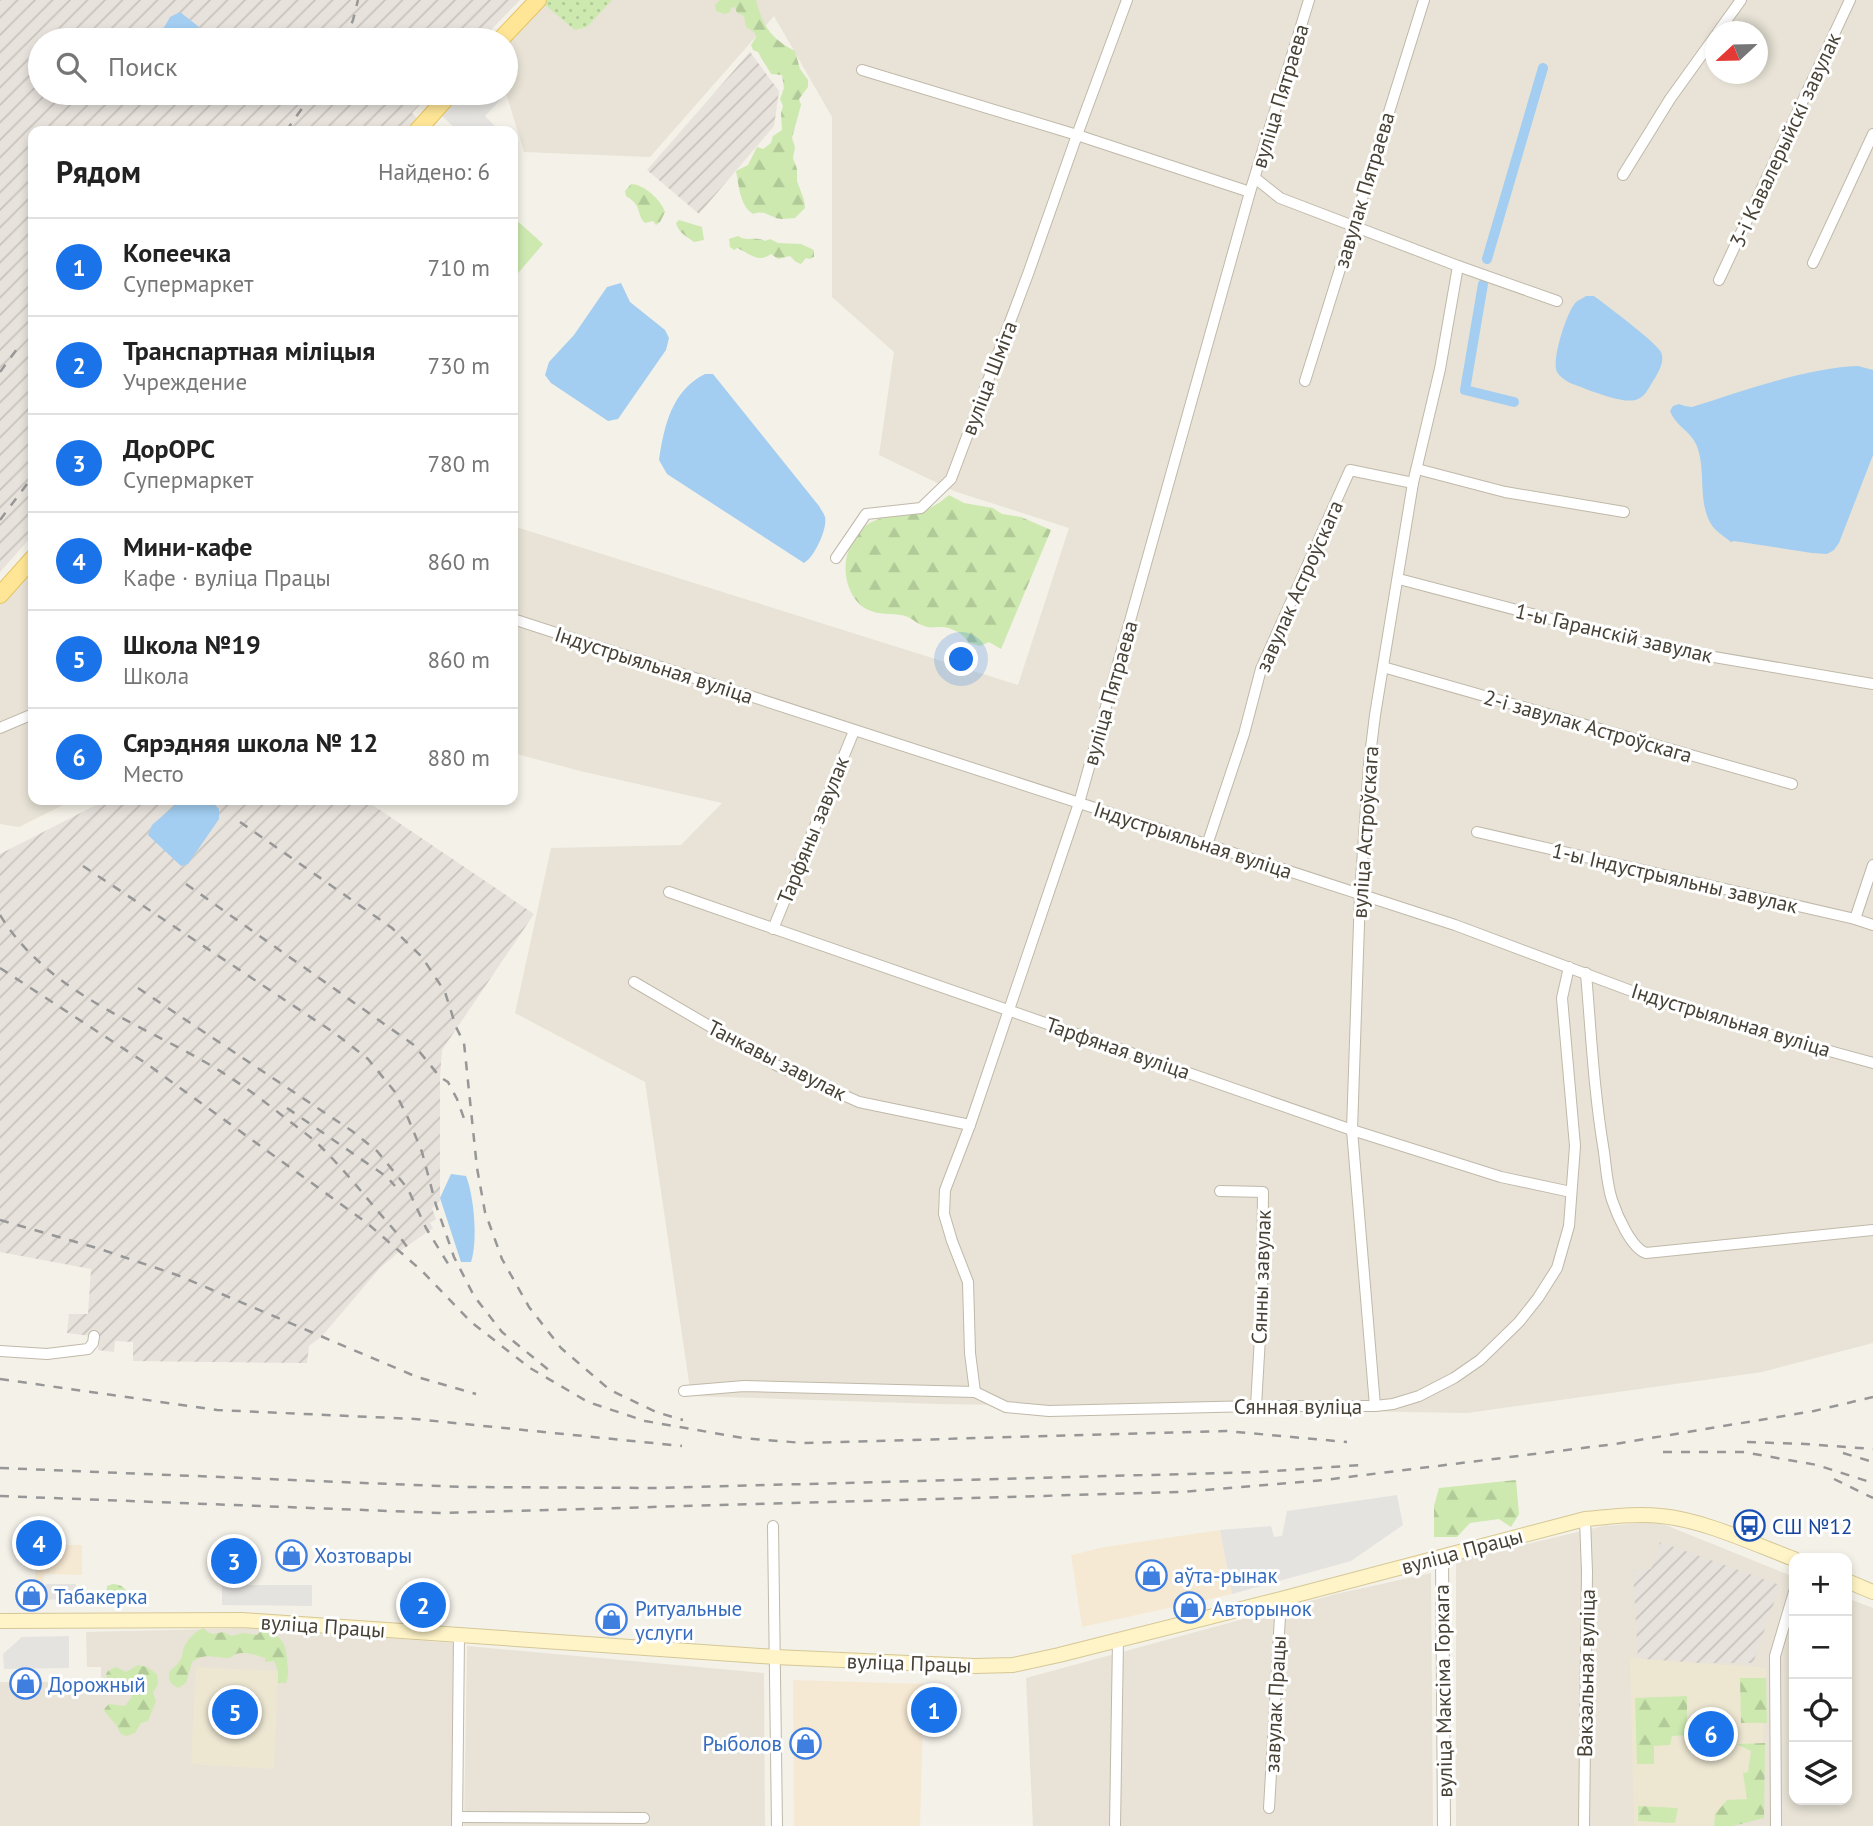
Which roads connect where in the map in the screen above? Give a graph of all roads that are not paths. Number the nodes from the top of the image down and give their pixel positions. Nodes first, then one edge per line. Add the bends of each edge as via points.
1 (538, 0) edge
2 (1127, 0) edge
3 (1309, 0) edge
4 (1424, 0) edge
5 (1741, 0) edge
6 (1850, 0) edge
7 (1726, 21) edge
8 (511, 28) edge
9 (1705, 50) edge
10 (862, 70) dead end
11 (440, 105) edge
12 (421, 126) edge
13 (1873, 134) edge
14 (1077, 135) junction
15 (1623, 175) dead end
16 (1255, 178) junction
17 (1250, 192) junction
18 (1353, 225) junction
19 (1813, 264) dead end
20 (1458, 266) junction
21 (1719, 280) dead end
22 (1558, 301) dead end
23 (1305, 381) dead end
24 (1417, 469) junction
25 (1413, 483) junction
26 (1624, 512) dead end
27 (836, 558) dead end
28 (28, 564) edge
29 (1399, 579) junction
30 (0, 595) edge
31 (518, 621) edge
32 (1384, 667) junction
33 (1873, 684) edge
34 (28, 716) edge
35 (0, 728) edge
36 (854, 731) junction
37 (1791, 785) dead end
38 (1079, 803) junction
39 (1477, 832) dead end
40 (1207, 845) junction
41 (1873, 865) edge
42 (670, 892) dead end
43 (1360, 894) junction
44 (1855, 919) junction
45 (1873, 925) edge
46 (773, 929) junction
47 (1569, 967) junction
48 (1586, 973) junction
49 (634, 982) dead end
50 (1009, 1010) junction
51 (1873, 1063) edge
52 (970, 1125) junction
53 (1352, 1130) junction
54 (1220, 1192) dead end
55 (1571, 1192) junction
56 (1873, 1230) edge
57 (94, 1336) dead end
58 (0, 1351) edge
59 (684, 1391) dead end
60 (975, 1392) junction
61 (1256, 1406) junction
62 (1375, 1406) junction
63 (1585, 1519) junction
64 (773, 1526) dead end
65 (1442, 1556) junction
66 (1789, 1557) edge
67 (1852, 1583) edge
68 (1873, 1592) edge
69 (1281, 1599) junction
70 (1789, 1609) edge
71 (0, 1621) edge
72 (459, 1636) junction
73 (1118, 1640) junction
74 (775, 1657) junction
75 (1269, 1808) dead end
76 (644, 1818) dead end
77 (457, 1821) edge
78 (777, 1826) edge
79 (1115, 1826) edge
80 (1444, 1826) edge
81 (1584, 1826) edge
82 (1776, 1826) edge

1 - 8 main road
2 - 14 street, вуліца Шміта
3 - 16 street, вуліца Пятраева
4 - 18 street, завулак Пятраева
5 - 7 street
6 - 21 street, 3-і Кавалерыйскі завулак
9 - 15 street
10 - 14 street
11 - 12 main road
13 - 19 street
14 - 17 street, вуліца Пятраева
14 - 27 street, вуліца Шміта via 951,479 921,508 866,514
16 - 17 street, вуліца Пятраева
16 - 18 street via 1280,198
17 - 38 street, вуліца Пятраева
18 - 20 street
18 - 23 street, завулак Пятраева
20 - 22 street
20 - 24 street, вуліца Астроўскага
24 - 25 street, вуліца Астроўскага
24 - 26 street via 1505,492
25 - 29 street, вуліца Астроўскага
25 - 40 street, завулак Астроўскага via 1350,470 1261,668
28 - 30 main road
29 - 32 street, вуліца Астроўскага
29 - 33 street, 1-ы Гаранскій завулак via 1661,648
31 - 36 street, Індустрыяльная вуліца
32 - 37 street, 2-і завулак Астроўскага
32 - 43 street, вуліца Астроўскага via 1369,764
34 - 35 street
36 - 38 street, Індустрыяльная вуліца
36 - 46 street, Тарфяны завулак
38 - 40 street, Індустрыяльная вуліца
38 - 50 street, вуліца Пятраева
39 - 44 street, 1-ы Індустрыяльны завулак
40 - 43 street, Індустрыяльная вуліца
41 - 44 street
42 - 46 street, Тарфяная вуліца
43 - 47 street, Індустрыяльная вуліца
43 - 53 street, вуліца Астроўскага
44 - 45 street, 1-ы Індустрыяльны завулак
46 - 50 street, Тарфяная вуліца
47 - 48 street, Індустрыяльная вуліца
47 - 55 street, Сянная вуліца via 1562,998 1575,1146
48 - 51 street, Індустрыяльная вуліца via 1661,1002
48 - 56 street via 1599,1123 1611,1197 1640,1251
49 - 52 street, Танкавы завулак via 776,1065 859,1102
50 - 52 street, вуліца Пятраева
50 - 53 street, Тарфяная вуліца
52 - 60 street, вуліца Пятраева via 945,1190 944,1214 968,1282
53 - 55 street, Тарфяная вуліца via 1501,1177
53 - 62 street, вуліца Астроўскага
54 - 61 street, Сянны завулак via 1263,1192
55 - 62 street, Сянная вуліца via 1569,1226 1557,1269 1501,1342 1454,1378 1419,1396
57 - 58 street via 88,1349 47,1354
59 - 60 street, Сянная вуліца via 744,1386
60 - 61 street, Сянная вуліца via 1006,1407 1049,1411
61 - 62 street, Сянная вуліца
63 - 65 main road, вуліца Працы
63 - 66 main road, вуліца Працы via 1662,1516 1705,1526
63 - 81 street, Вакзальная вуліца
64 - 74 street
65 - 69 main road, вуліца Працы
65 - 80 street, вуліца Максіма Горкага
67 - 68 main road
69 - 73 main road, вуліца Працы
69 - 75 street, завулак Працы
70 - 82 street via 1775,1656
71 - 72 main road, вуліца Працы via 242,1620
72 - 74 main road, вуліца Працы
72 - 77 street
73 - 74 main road, вуліца Працы via 1013,1665
73 - 79 street
74 - 78 street
76 - 77 street

